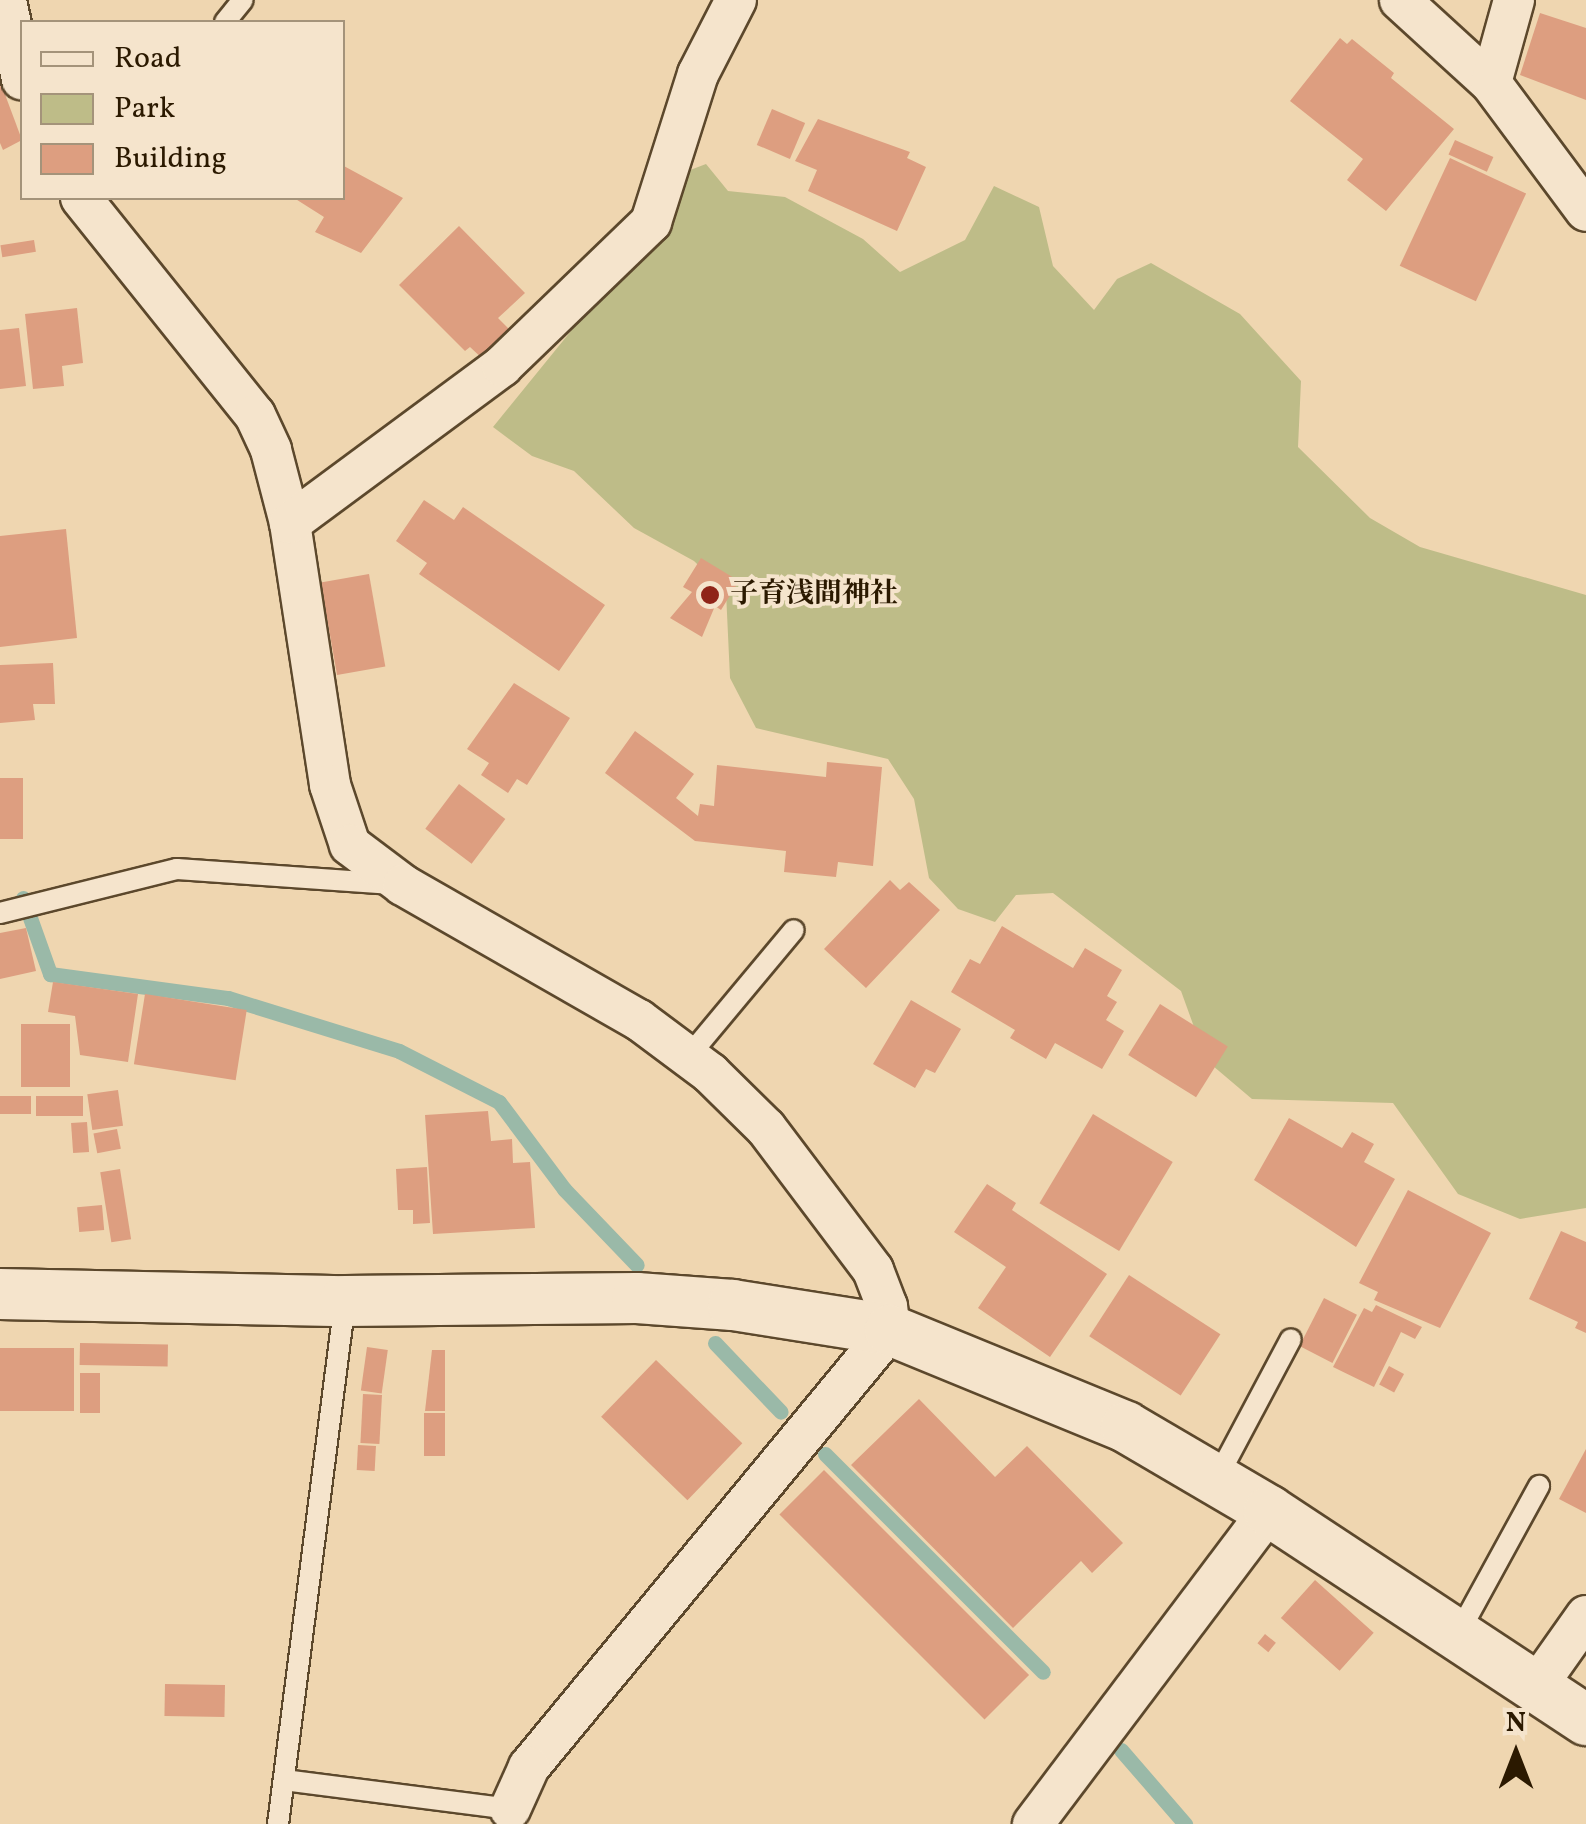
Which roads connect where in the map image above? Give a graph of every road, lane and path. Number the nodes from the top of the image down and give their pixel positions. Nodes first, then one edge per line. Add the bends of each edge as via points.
1 (6, 0) edge
2 (243, 0) edge
3 (736, 0) edge
4 (1400, 0) edge
5 (1514, 0) edge
6 (227, 20) edge
7 (20, 69) edge
8 (1491, 83) junction
9 (83, 200) edge
10 (1586, 210) edge
11 (290, 523) junction
12 (404, 885) junction
13 (0, 913) edge
14 (794, 930) dead end
15 (688, 1057) junction
16 (0, 1294) edge
17 (345, 1301) junction
18 (890, 1330) junction
19 (1291, 1339) dead end
20 (1216, 1480) junction
21 (1540, 1486) dead end
22 (1269, 1512) junction
23 (1586, 1616) edge
24 (1457, 1635) junction
25 (1536, 1687) junction
26 (1586, 1720) edge
27 (284, 1780) junction
28 (510, 1809) joint
29 (278, 1824) edge
30 (1033, 1824) edge

1 - 7 street
2 - 6 lane
3 - 11 street via 698,74 652,222 502,366
4 - 8 street
5 - 8 street
8 - 10 street
9 - 11 street via 254,415
11 - 12 street via 330,785 350,845
12 - 13 lane via 177,869
12 - 15 street via 639,1020
14 - 15 lane
15 - 18 street via 766,1128 873,1270
16 - 17 street
17 - 18 street via 636,1298 733,1305
17 - 27 lane
18 - 20 street via 1043,1388
18 - 28 street via 529,1767
19 - 20 lane
20 - 22 street
21 - 24 lane
22 - 24 street
22 - 30 street
23 - 25 street
24 - 25 street
25 - 26 street
27 - 28 lane
27 - 29 lane

